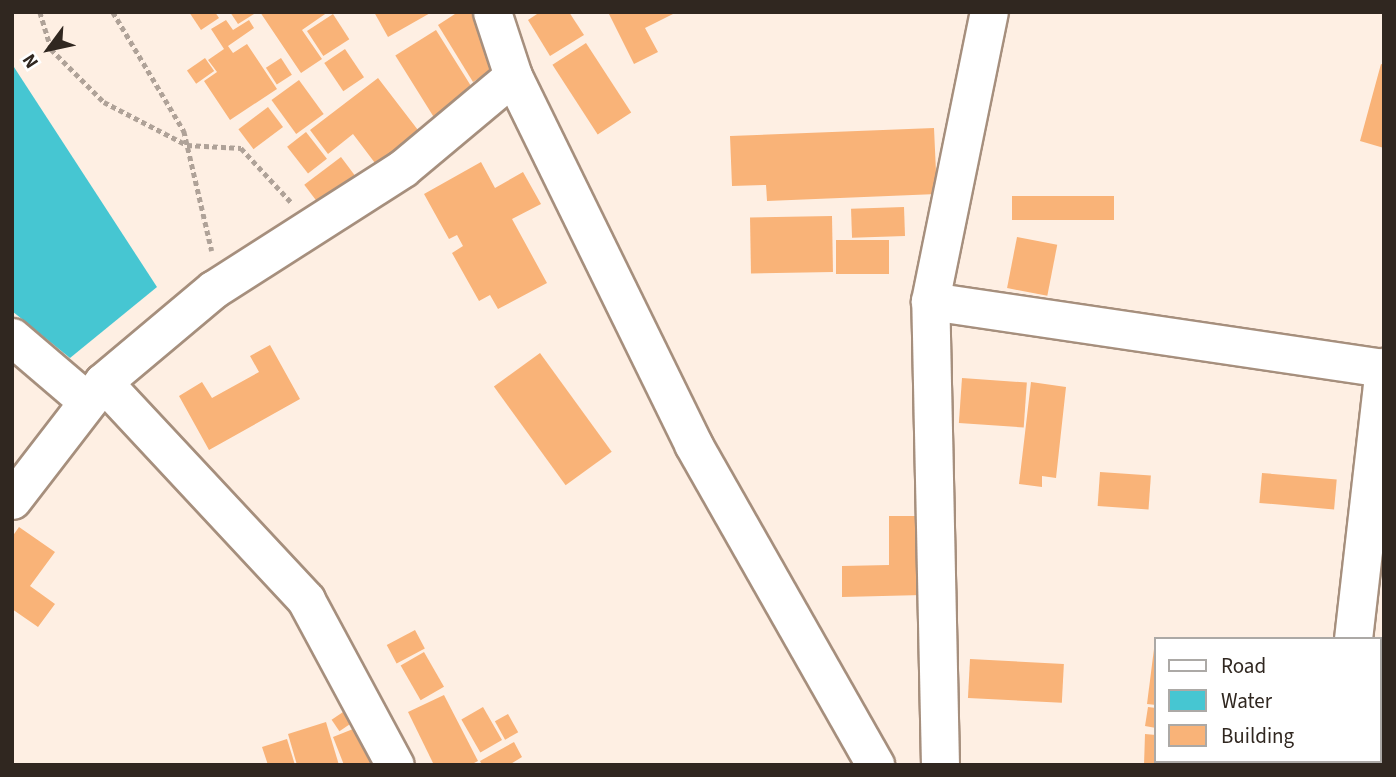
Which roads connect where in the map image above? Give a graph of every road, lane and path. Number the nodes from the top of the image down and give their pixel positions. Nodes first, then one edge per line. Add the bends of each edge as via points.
1 (40, 12) edge
2 (113, 12) edge
3 (492, 12) edge
4 (989, 12) edge
5 (513, 76) junction
6 (187, 145) junction
7 (312, 224) junction
8 (214, 289) junction
9 (930, 301) junction
10 (12, 337) edge
11 (1383, 367) edge
12 (95, 392) junction
13 (12, 500) edge
14 (1353, 637) edge
15 (395, 765) edge
16 (874, 765) edge
17 (940, 765) edge

1 - 6 path via 51,49 104,102
2 - 6 path via 184,131
3 - 5 street
4 - 9 street
5 - 7 street via 403,169
5 - 16 street via 693,444
6 - 7 path via 241,148
6 - 8 path via 212,245
7 - 8 street
8 - 12 street
9 - 11 street
9 - 17 street
10 - 12 street
11 - 14 street
12 - 13 street
12 - 15 street via 306,600

